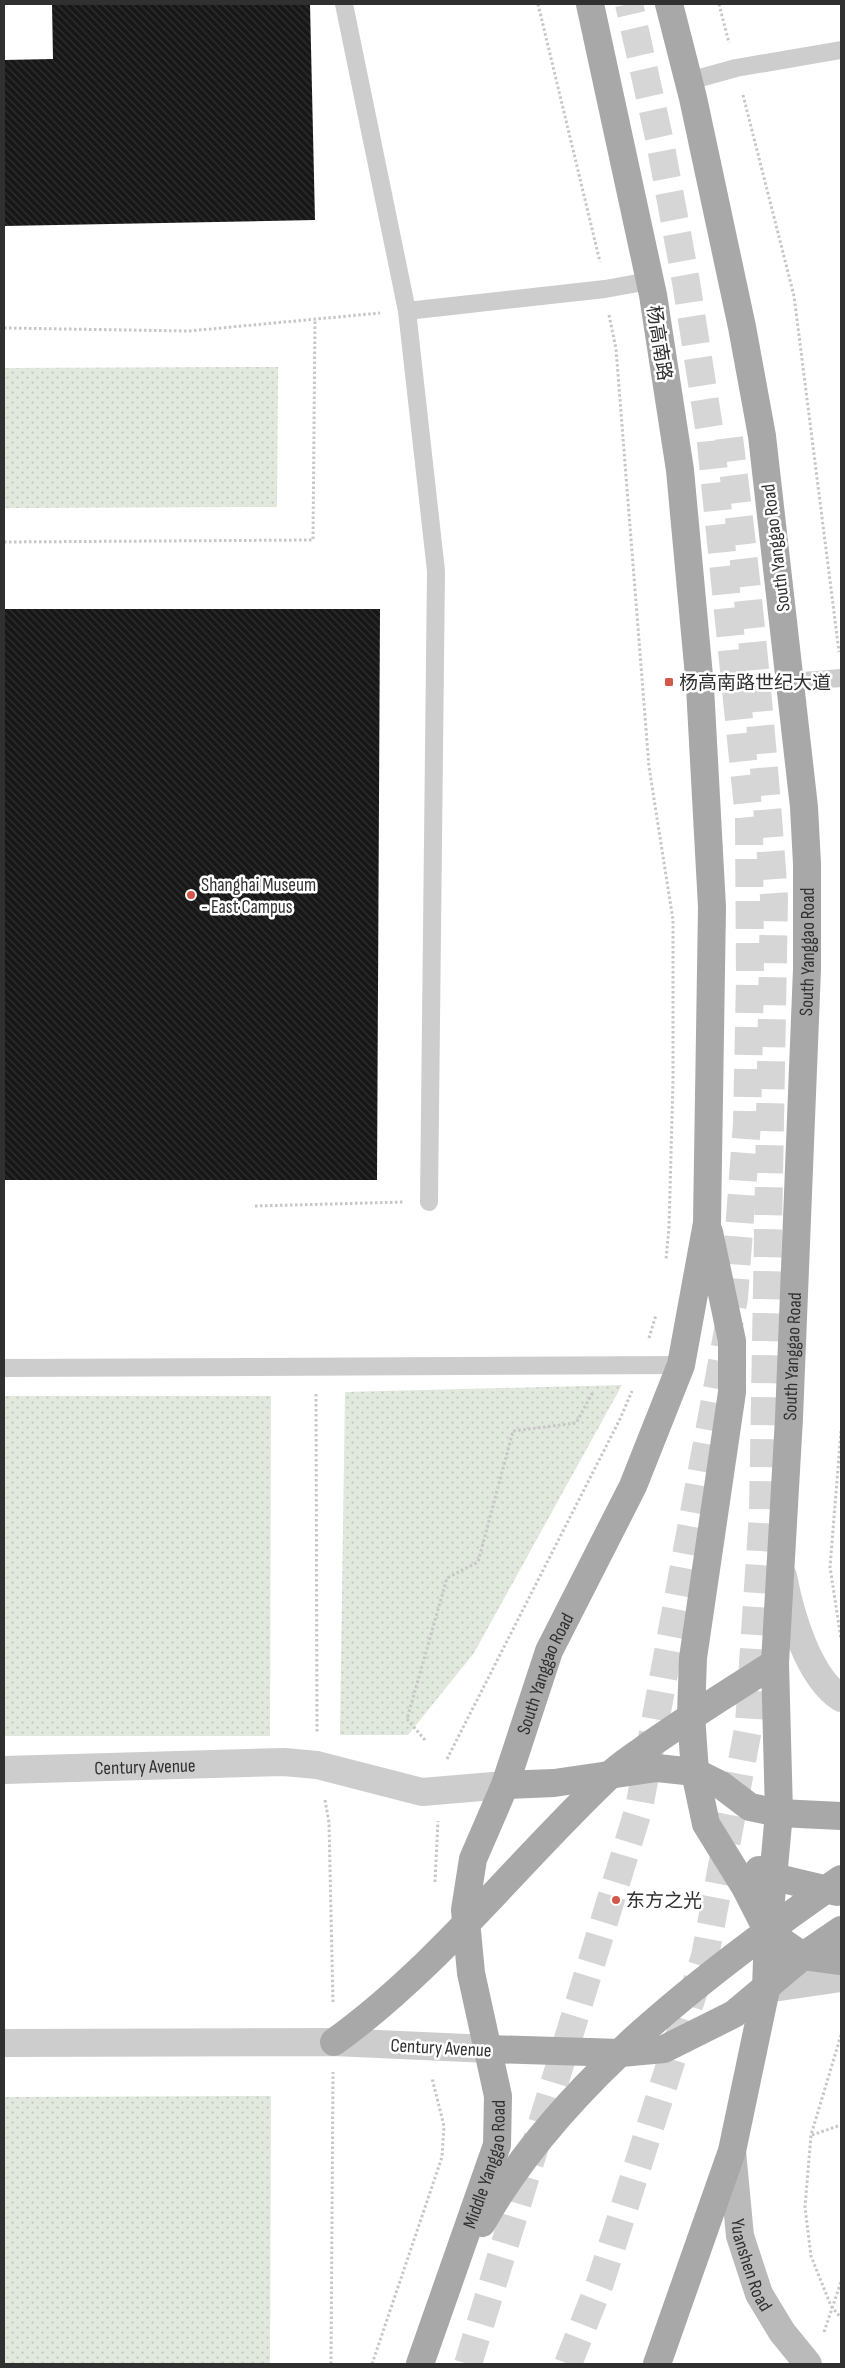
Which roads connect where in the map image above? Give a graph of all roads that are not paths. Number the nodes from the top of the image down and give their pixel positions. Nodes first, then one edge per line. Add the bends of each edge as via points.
1 (344, 4) edge
2 (590, 4) edge
3 (669, 4) edge
4 (841, 50) edge
5 (688, 81) junction
6 (650, 281) junction
7 (407, 311) junction
8 (841, 678) edge
9 (791, 682) junction
10 (429, 1202) road end
11 (707, 1223) junction
12 (681, 1365) junction
13 (4, 1368) edge
14 (780, 1563) junction
15 (775, 1663) junction
16 (841, 1698) edge
17 (691, 1715) junction
18 (4, 1770) edge
19 (695, 1772) junction
20 (610, 1774) junction
21 (505, 1785) junction
22 (779, 1813) junction
23 (841, 1816) edge
24 (721, 1848) junction
25 (774, 1877) junction
26 (836, 1887) edge
27 (467, 1924) junction
28 (841, 1930) edge
29 (768, 1932) junction
30 (803, 1956) junction
31 (841, 1961) edge
32 (841, 1978) edge
33 (766, 1989) junction
34 (334, 2042) junction
35 (4, 2043) edge
36 (489, 2049) junction
37 (621, 2053) junction
38 (732, 2151) junction
39 (448, 2283) junction
40 (420, 2364) edge
41 (657, 2364) edge
42 (808, 2364) edge

1 - 7 lane
2 - 6 main road, 杨高南路
3 - 5 main road
4 - 5 lane via 736,68
5 - 9 main road via 742,327 762,436
6 - 7 lane
6 - 11 main road, 杨高南路 via 680,470 700,687 712,907
7 - 10 lane via 436,571
8 - 9 lane
9 - 14 main road, South Yanggao Road via 808,864 807,959 789,1418
11 - 12 main road, South Yanggao Road
11 - 17 main road via 732,1341 732,1392 693,1658
12 - 13 lane
12 - 21 main road, South Yanggao Road via 633,1486 549,1651
14 - 15 main road, South Yanggao Road
14 - 16 street via 788,1602 803,1642 819,1676
15 - 17 main road
15 - 22 main road, South Yanggao Road
17 - 19 main road
17 - 20 main road
18 - 21 street, Century Avenue via 284,1762 317,1765 413,1791
19 - 20 main road, Century Avenue via 657,1768
19 - 22 main road, Century Avenue via 721,1785 750,1807
19 - 24 main road via 706,1824
20 - 21 main road, Century Avenue via 554,1783
20 - 27 main road
21 - 27 main road, Middle Yanggao Road via 473,1859 465,1910
22 - 23 main road, Century Avenue
22 - 25 main road
24 - 25 main road via 744,1864
24 - 29 main road
25 - 26 main road
25 - 29 main road
26 - 29 main road
27 - 34 main road via 370,2015
27 - 36 main road, Middle Yanggao Road via 471,1974
28 - 30 main road, Century Avenue
29 - 30 main road
29 - 33 main road
29 - 37 main road via 692,1989
30 - 31 main road
30 - 33 main road, Century Avenue
32 - 33 street
33 - 37 main road, Century Avenue via 734,2014 664,2049
33 - 38 main road
34 - 35 street, Century Avenue
34 - 36 street, Century Avenue
36 - 37 main road, Century Avenue
36 - 39 main road, Middle Yanggao Road via 498,2096 497,2146
37 - 39 main road via 559,2116 496,2197
38 - 41 main road
38 - 42 main road, Yuanshen Road via 740,2236 758,2294 782,2332
39 - 40 main road, Middle Yanggao Road

